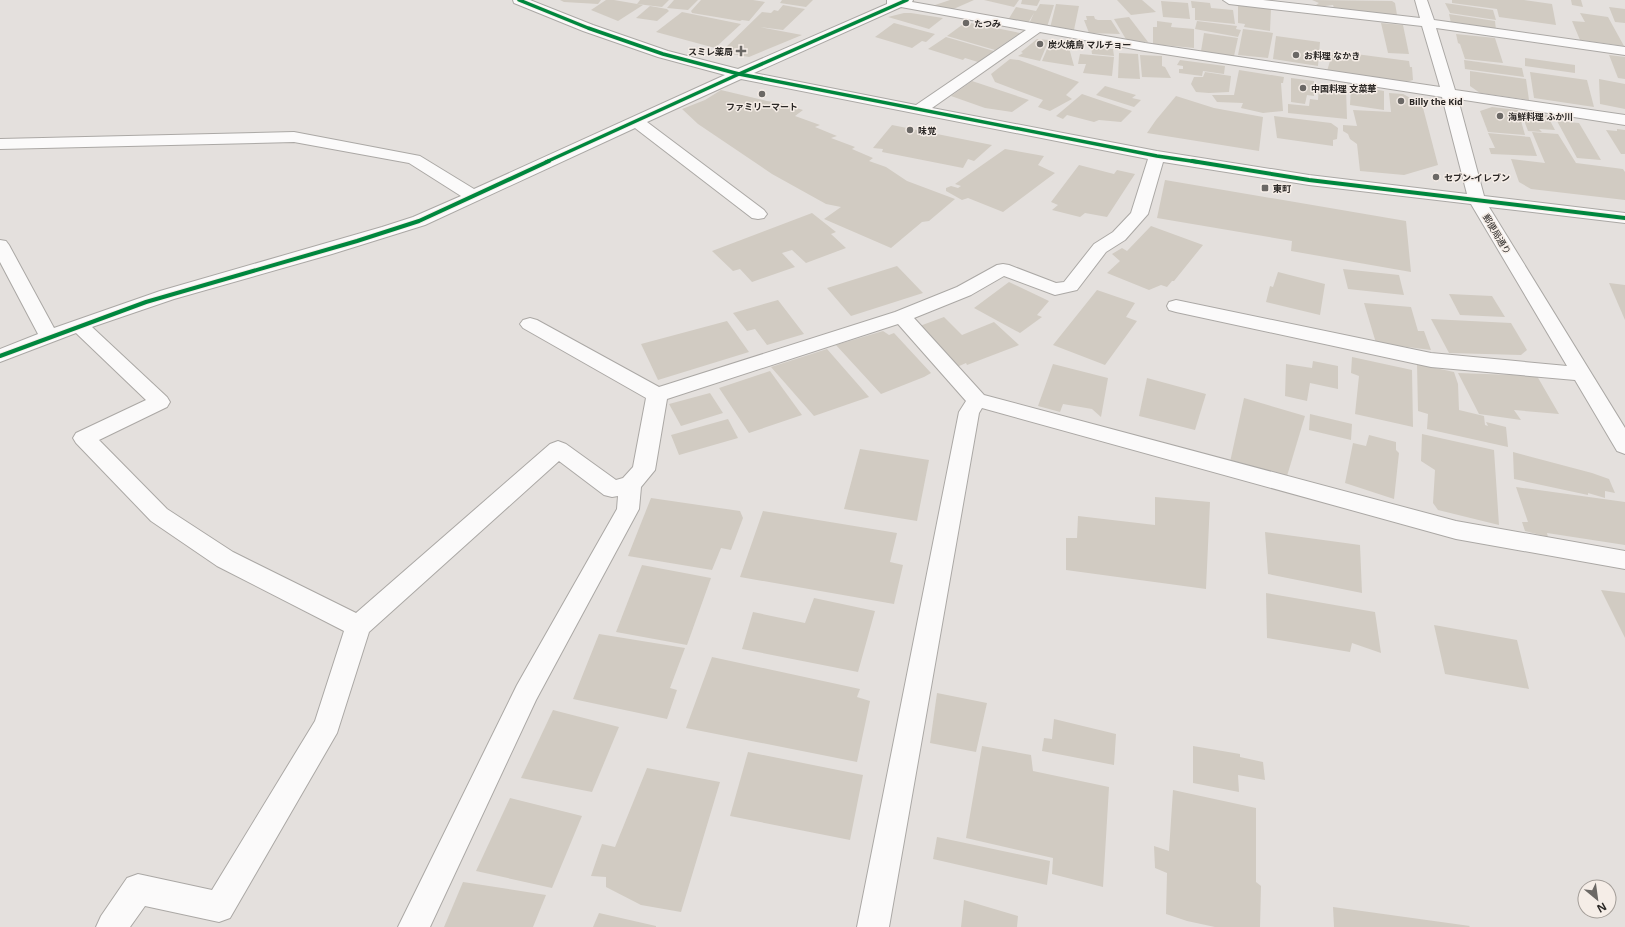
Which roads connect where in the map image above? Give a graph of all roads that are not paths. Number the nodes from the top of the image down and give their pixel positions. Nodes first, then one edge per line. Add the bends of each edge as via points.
1 (519, 0) edge
2 (883, 0) edge
3 (1228, 0) edge
4 (1421, 0) edge
5 (904, 2) edge
6 (1427, 23) junction
7 (1038, 28) junction
8 (1625, 51) edge
9 (739, 74) junction
10 (1449, 94) junction
11 (920, 110) junction
12 (1625, 120) edge
13 (636, 121) junction
14 (0, 144) edge
15 (1157, 156) junction
16 (473, 196) junction
17 (1477, 201) junction
18 (758, 214) dead end
19 (1625, 218) edge
20 (0, 245) edge
21 (1176, 306) dead end
22 (902, 316) junction
23 (530, 324) dead end
24 (79, 325) junction
25 (49, 337) junction
26 (0, 356) edge
27 (1580, 374) junction
28 (657, 395) junction
29 (977, 400) junction
30 (1625, 446) edge
31 (630, 485) junction
32 (1625, 560) edge
33 (358, 626) junction
34 (112, 927) edge
35 (414, 927) edge
36 (873, 927) edge

1 - 9 street via 663,54
2 - 5 street
3 - 6 street
4 - 6 street, 郵便局通り
5 - 7 street
5 - 9 street
6 - 8 street
6 - 10 street, 郵便局通り
7 - 10 street
7 - 11 street
9 - 11 street
9 - 13 street
10 - 12 street
10 - 17 street, 郵便局通り
11 - 15 street
13 - 16 street
13 - 18 street
14 - 16 street via 294,137 414,159
15 - 17 street via 1309,180
15 - 22 street via 1139,214 1119,236 1100,248 1070,286 1055,289 1002,269 964,292
16 - 24 street via 419,221 383,234 166,295
17 - 19 street
17 - 27 street, 郵便局通り
20 - 25 street
21 - 27 street via 1431,360
22 - 28 street
22 - 29 street
23 - 28 street
24 - 25 street
24 - 33 street via 160,402 84,438 159,515 225,559
25 - 26 street
27 - 30 street, 郵便局通り
28 - 31 street via 644,470
29 - 32 street via 1456,530
29 - 36 street via 969,412
31 - 33 street via 612,489 558,449
31 - 35 street via 628,509 526,693
33 - 34 street via 327,726 219,906 138,889

